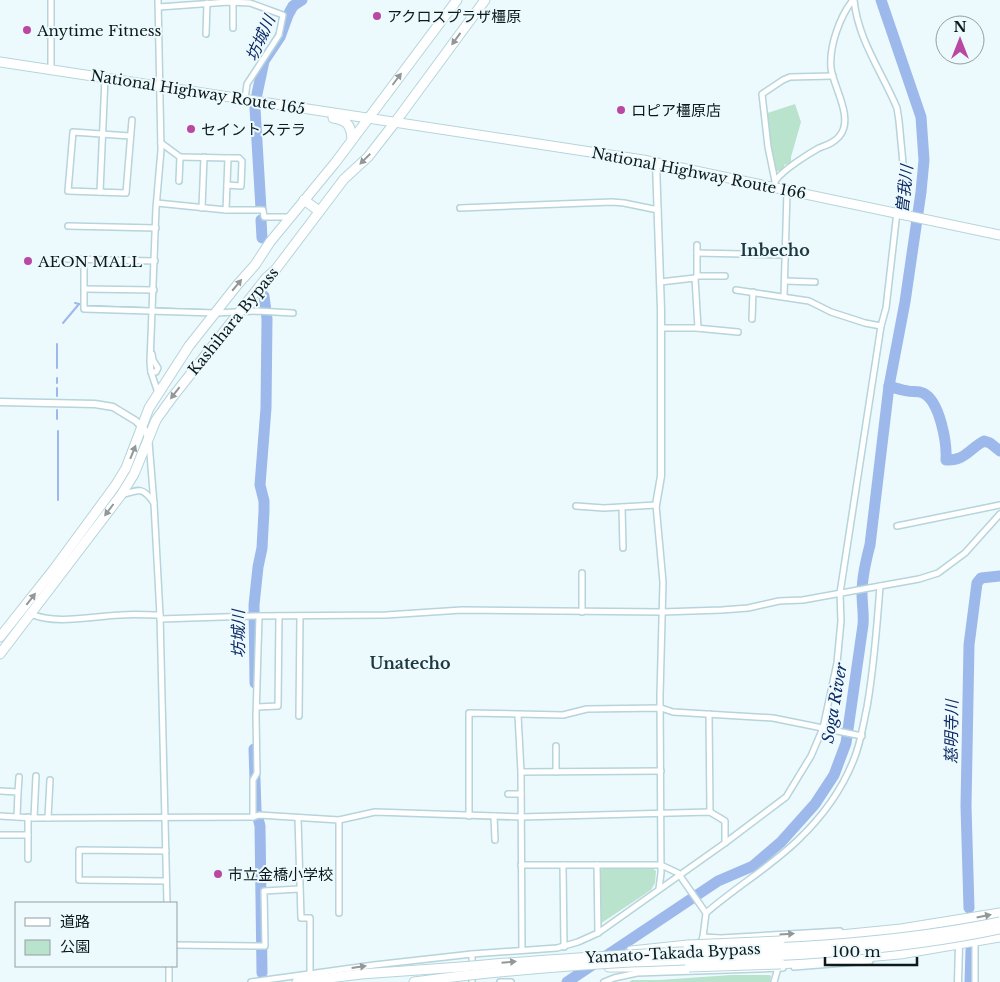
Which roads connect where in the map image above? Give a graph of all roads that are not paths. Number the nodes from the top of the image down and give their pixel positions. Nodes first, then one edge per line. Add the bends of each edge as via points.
1 (51, 0) edge
2 (158, 0) edge
3 (457, 0) edge
4 (485, 0) edge
5 (854, 0) edge
6 (230, 1) edge
7 (201, 2) edge
8 (207, 3) junction
9 (158, 7) junction
10 (233, 28) dead end
11 (206, 34) dead end
12 (0, 62) edge
13 (51, 69) junction
14 (833, 76) junction
15 (105, 77) junction
16 (160, 86) junction
17 (245, 99) junction
18 (317, 111) junction
19 (368, 118) junction
20 (132, 120) dead end
21 (396, 121) junction
22 (103, 134) junction
23 (130, 136) junction
24 (352, 138) junction
25 (161, 143) junction
26 (180, 157) junction
27 (204, 157) junction
28 (228, 158) junction
29 (656, 163) junction
30 (179, 181) dead end
31 (774, 184) junction
32 (227, 185) junction
33 (787, 191) junction
34 (100, 192) junction
35 (304, 200) junction
36 (157, 203) junction
37 (202, 208) junction
38 (460, 208) dead end
39 (226, 210) junction
40 (658, 210) junction
41 (319, 211) junction
42 (897, 212) junction
43 (290, 216) junction
44 (68, 226) dead end
45 (156, 228) junction
46 (1000, 235) edge
47 (697, 245) dead end
48 (697, 253) junction
49 (784, 255) junction
50 (67, 259) dead end
51 (84, 259) junction
52 (155, 261) junction
53 (725, 276) dead end
54 (696, 277) junction
55 (786, 280) junction
56 (660, 282) junction
57 (815, 282) dead end
58 (85, 289) junction
59 (154, 290) junction
60 (736, 290) dead end
61 (753, 292) junction
62 (784, 296) junction
63 (241, 311) junction
64 (153, 312) junction
65 (215, 313) junction
66 (293, 313) dead end
67 (752, 319) dead end
68 (881, 326) junction
69 (661, 328) junction
70 (698, 328) junction
71 (738, 332) dead end
72 (158, 395) junction
73 (0, 402) edge
74 (142, 426) junction
75 (148, 437) junction
76 (121, 495) junction
77 (154, 504) junction
78 (656, 505) junction
79 (1000, 505) edge
80 (576, 506) dead end
81 (622, 507) junction
82 (1000, 514) edge
83 (897, 526) dead end
84 (623, 548) dead end
85 (582, 573) dead end
86 (880, 586) junction
87 (840, 593) junction
88 (582, 612) junction
89 (662, 612) junction
90 (31, 614) junction
91 (256, 616) junction
92 (279, 616) junction
93 (300, 616) junction
94 (160, 617) junction
95 (0, 637) edge
96 (0, 654) edge
97 (257, 707) junction
98 (661, 708) junction
99 (709, 714) junction
100 (518, 715) junction
101 (299, 716) dead end
102 (826, 729) junction
103 (862, 736) junction
104 (556, 746) dead end
105 (661, 771) junction
106 (522, 772) junction
107 (556, 772) junction
108 (36, 776) dead end
109 (19, 777) dead end
110 (50, 780) dead end
111 (0, 791) edge
112 (18, 792) junction
113 (508, 794) dead end
114 (521, 794) junction
115 (710, 812) junction
116 (661, 814) junction
117 (0, 816) edge
118 (165, 816) junction
119 (256, 816) junction
120 (469, 816) junction
121 (494, 816) junction
122 (17, 817) junction
123 (28, 817) junction
124 (521, 817) junction
125 (34, 818) junction
126 (48, 818) junction
127 (298, 818) junction
128 (339, 820) junction
129 (0, 835) edge
130 (28, 835) junction
131 (495, 840) dead end
132 (725, 843) junction
133 (166, 851) junction
134 (28, 860) dead end
135 (522, 865) junction
136 (563, 865) junction
137 (597, 865) junction
138 (661, 865) junction
139 (681, 877) junction
140 (166, 881) junction
141 (299, 889) junction
142 (659, 890) junction
143 (167, 902) edge
144 (705, 912) junction
145 (339, 913) dead end
146 (1000, 913) edge
147 (1000, 922) edge
148 (1000, 929) edge
149 (901, 930) junction
150 (598, 933) junction
151 (703, 937) junction
152 (1000, 937) edge
153 (975, 942) junction
154 (178, 945) edge
155 (959, 945) junction
156 (564, 946) junction
157 (522, 950) junction
158 (472, 954) junction
159 (578, 957) junction
160 (780, 966) junction
161 (169, 967) edge
162 (564, 967) junction
163 (461, 972) junction
164 (690, 972) junction
165 (310, 974) junction
166 (169, 982) edge
167 (251, 982) edge
168 (297, 982) edge
169 (345, 982) edge
170 (414, 982) edge
171 (430, 982) edge
172 (472, 982) edge
173 (500, 982) edge
174 (511, 982) edge
175 (604, 982) edge
176 (774, 982) edge
177 (958, 982) edge
178 (975, 982) edge

1 - 13 street
2 - 9 street
19 -> 3 highway, Kashihara Bypass
4 -> 21 highway, Kashihara Bypass
5 - 14 street via 838,26 831,55
5 - 42 street via 863,36 893,100 899,121 904,174
6 - 8 street
6 - 10 street
6 - 17 street via 250,3 283,15 279,35 247,84
7 - 8 street
7 - 9 street
8 - 11 street
9 - 16 street
12 - 13 highway, National Highway Route 165
13 - 15 highway, National Highway Route 165
14 - 31 street via 844,113 841,135 812,152
14 - 31 street via 790,77 762,94
15 - 16 highway, National Highway Route 165
15 - 22 street
16 - 17 highway, National Highway Route 165
16 - 25 street
17 - 18 highway, National Highway Route 165
18 - 19 highway, National Highway Route 165
18 - 24 highway via 348,123
19 - 21 highway, National Highway Route 165
19 - 24 highway, Kashihara Bypass
20 - 23 street
21 - 29 highway, National Highway Route 166
21 -> 41 highway, Kashihara Bypass
22 - 23 street
22 - 34 street
22 - 34 street via 73,132 68,191
23 - 34 street via 126,193
24 - 35 highway, Kashihara Bypass
25 - 26 street
25 - 36 street
26 - 27 street
26 - 30 street
27 - 28 street
27 - 37 street
28 - 32 street
28 - 32 street via 242,161 241,186
29 - 31 highway, National Highway Route 166
29 - 40 street
31 - 33 highway, National Highway Route 166
32 - 39 street
33 - 42 highway, National Highway Route 166
33 - 49 street
35 - 41 highway
35 - 43 highway, Kashihara Bypass
36 - 37 street
36 - 45 street
37 - 39 street
38 - 40 street via 612,202
39 - 43 street via 263,210 264,217
40 - 56 street
41 - 63 highway, Kashihara Bypass
42 - 46 highway, National Highway Route 166
42 - 68 street
65 -> 43 highway, Kashihara Bypass via 256,265
44 - 45 street
45 - 52 street
47 - 48 street
48 - 49 street
48 - 54 street
49 - 55 street
50 - 51 street
51 - 52 street
51 - 58 street
52 - 59 street
53 - 54 street
54 - 56 street
54 - 70 street
55 - 57 street
55 - 62 street
56 - 69 street
58 - 59 street
58 - 64 street via 84,306
59 - 64 street
60 - 61 street
61 - 62 street
61 - 67 street
62 - 68 street via 809,301 831,312
63 - 65 street
63 - 66 street
63 -> 75 highway, Kashihara Bypass via 171,399
64 - 65 street
64 - 72 street via 151,372
65 - 72 highway, Kashihara Bypass via 189,346
68 - 87 street
69 - 70 street
69 - 78 street via 661,476
70 - 71 street
72 - 74 highway, Kashihara Bypass
73 - 74 street via 104,405 122,411
74 - 75 street
95 -> 74 highway, Kashihara Bypass via 115,486 126,468
75 - 76 highway, Kashihara Bypass via 134,474
75 - 77 street
76 - 77 street via 143,491
76 -> 90 highway, Kashihara Bypass
77 - 94 street
78 - 81 street
78 - 89 street
79 - 83 street
80 - 81 street
81 - 84 street
82 - 86 street via 965,553 938,573
85 - 88 street
86 - 87 street
86 - 103 street via 875,653
87 - 89 street via 739,609
87 - 102 street via 837,663
88 - 89 street
88 - 93 street via 462,610
89 - 98 street
90 - 94 street via 41,618
90 - 96 highway, Kashihara Bypass
91 - 92 street
91 - 94 street
91 - 97 street
92 - 93 street
92 - 97 street via 278,706
93 - 101 street
94 - 118 street
97 - 119 street
98 - 99 street
98 - 100 street via 587,709 563,715
98 - 105 street
99 - 102 street via 773,718
99 - 115 street
100 - 106 street
100 - 120 street via 469,713
102 - 103 street
102 - 132 street via 786,797
103 - 144 street via 840,788 821,815 778,858
104 - 107 street
105 - 107 street
105 - 116 street
106 - 107 street
106 - 114 street
108 - 125 street
109 - 112 street
110 - 126 street
111 - 112 street
112 - 122 street
113 - 114 street
114 - 124 street
115 - 116 street
115 - 132 street via 724,821
116 - 124 street
116 - 138 street
117 - 122 street
118 - 119 street
118 - 126 street
118 - 133 street
119 - 127 street
120 - 121 street
120 - 128 street via 375,812
121 - 124 street
121 - 131 street
122 - 123 street
123 - 125 street
123 - 130 street
124 - 135 street
125 - 126 street
127 - 128 street
127 - 141 street
128 - 145 street
129 - 130 street
130 - 134 street
132 - 139 street
133 - 140 street
133 - 140 street via 79,850 79,880
135 - 136 street
135 - 157 street
136 - 137 street
136 - 156 street
137 - 138 street
137 - 150 street
138 - 139 street
138 - 142 street
139 - 142 street
139 - 144 street
140 - 143 street
141 - 154 street via 264,891 265,946
141 - 165 street via 301,918 310,918
142 - 150 street
144 - 151 street
149 -> 146 highway
147 - 159 highway, Yamato-Takada Bypass, bridge via 840,944
148 - 162 highway, Yamato-Takada Bypass, bridge via 840,952
151 -> 149 street
149 - 159 highway, bridge via 688,945
150 - 156 street
151 - 164 street
152 - 153 highway
153 - 155 highway
153 - 178 street
155 - 160 highway
155 - 177 street
156 - 157 street
157 - 158 street
165 -> 158 street
158 - 172 street
163 -> 159 highway, Yamato-Takada Bypass, bridge
160 - 162 highway, bridge
160 - 164 street
160 - 176 street
161 - 166 street
162 - 163 highway, Yamato-Takada Bypass, bridge
163 - 168 highway via 332,977
163 - 169 highway, Yamato-Takada Bypass
163 - 170 highway, Yamato-Takada Bypass
163 - 171 highway
164 - 175 street via 637,973
165 - 167 street
173 - 174 street

